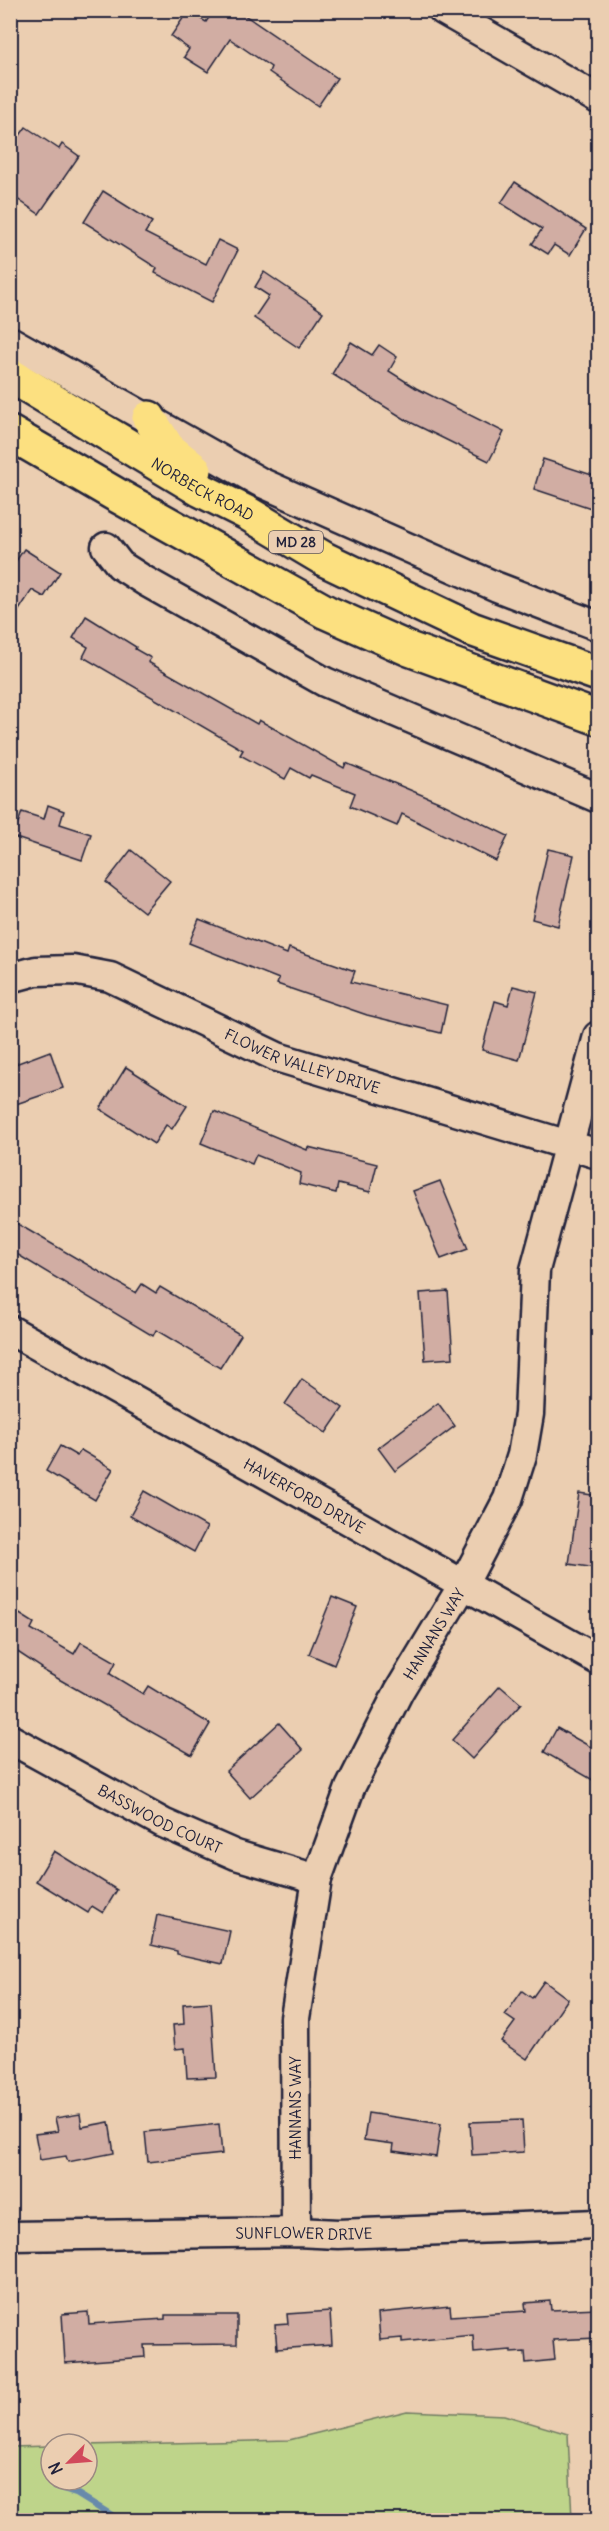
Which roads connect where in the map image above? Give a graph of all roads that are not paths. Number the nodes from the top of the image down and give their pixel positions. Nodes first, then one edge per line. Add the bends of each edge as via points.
1 (443, 10) edge
2 (598, 99) edge
3 (10, 341) edge
4 (10, 375) edge
5 (149, 418) junction
6 (10, 433) edge
7 (247, 513) junction
8 (106, 547) dead end
9 (598, 626) edge
10 (598, 674) edge
11 (598, 718) edge
12 (598, 798) edge
13 (10, 978) edge
14 (598, 1036) edge
15 (567, 1145) junction
16 (598, 1154) edge
17 (10, 1330) edge
18 (463, 1585) junction
19 (598, 1660) edge
20 (10, 1739) edge
21 (317, 1879) junction
22 (598, 2224) edge
23 (296, 2232) junction
24 (10, 2236) edge

1 - 2 street
3 - 5 street
4 - 7 main road, NORBECK ROAD / MD 28
5 - 7 main road via 168,448
5 - 9 street via 260,482 496,587
6 - 11 main road via 327,612 409,649
7 - 10 main road, NORBECK ROAD / MD 28 via 326,560 471,628
8 - 12 street via 120,565 145,581 325,682
13 - 15 street, FLOWER VALLEY DRIVE via 36,971 73,970 110,977 277,1057
14 - 15 street, HANNANS WAY
15 - 16 street, FLOWER VALLEY DRIVE
15 - 18 street, HANNANS WAY via 535,1270 528,1413 522,1455 508,1500
17 - 18 street, HAVERFORD DRIVE
18 - 19 street, HAVERFORD DRIVE
18 - 21 street, HANNANS WAY via 399,1690 350,1788
20 - 21 street, BASSWOOD COURT via 163,1823 236,1855
21 - 23 street, HANNANS WAY via 295,2018
22 - 23 street, SUNFLOWER DRIVE via 338,2234
23 - 24 street, SUNFLOWER DRIVE

